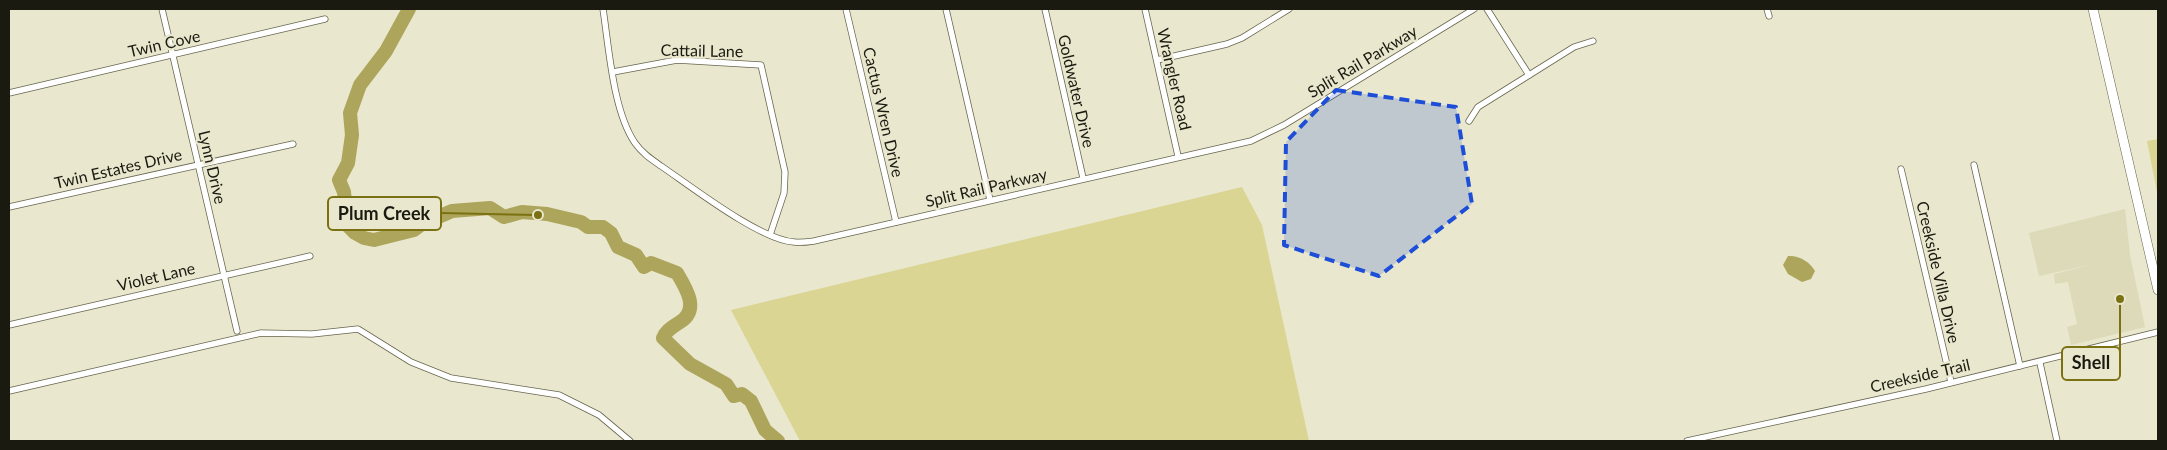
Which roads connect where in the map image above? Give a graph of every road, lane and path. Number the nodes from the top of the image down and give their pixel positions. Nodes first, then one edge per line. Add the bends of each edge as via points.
1 (162, 9) edge
2 (602, 9) edge
3 (846, 9) edge
4 (946, 9) edge
5 (1045, 9) edge
6 (1145, 9) edge
7 (1289, 9) edge
8 (1474, 9) edge
9 (1487, 9) edge
10 (1767, 9) edge
11 (2093, 9) edge
12 (1769, 16) dead end
13 (325, 19) dead end
14 (1593, 41) dead end
15 (174, 56) junction
16 (1157, 60) junction
17 (613, 72) junction
18 (1529, 75) junction
19 (9, 93) edge
20 (1469, 121) dead end
21 (293, 144) dead end
22 (1178, 156) junction
23 (199, 165) junction
24 (1974, 165) dead end
25 (1901, 169) dead end
26 (1083, 178) junction
27 (990, 200) junction
28 (9, 207) edge
29 (896, 222) junction
30 (770, 235) junction
31 (310, 256) dead end
32 (223, 275) junction
33 (2158, 290) edge
34 (9, 325) edge
35 (237, 332) dead end
36 (2158, 332) edge
37 (2040, 362) junction
38 (2020, 366) junction
39 (1951, 382) junction
40 (9, 391) edge
41 (630, 441) edge
42 (1686, 441) edge
43 (2057, 441) edge

1 - 15 street, Lynn Drive
2 - 17 street, Split Rail Parkway
3 - 29 street, Cactus Wren Drive
4 - 27 street
5 - 26 street, Goldwater Drive
6 - 16 street, Wrangler Road
7 - 16 street via 1227,44
8 - 22 street, Split Rail Parkway via 1266,135
9 - 18 street
10 - 12 street
11 - 33 main road
13 - 15 street, Twin Cove
14 - 18 street via 1574,47
15 - 19 street, Twin Cove
15 - 23 street, Lynn Drive
16 - 22 street, Wrangler Road
17 - 30 street, Split Rail Parkway via 623,120 635,143 646,155 757,230
17 - 30 street, Cattail Lane via 677,60 761,65 785,172 784,192
18 - 20 street via 1478,107
21 - 23 street, Twin Estates Drive
22 - 26 street, Split Rail Parkway
23 - 28 street, Twin Estates Drive
23 - 32 street, Lynn Drive
24 - 38 street
25 - 39 street, Creekside Villa Drive
26 - 27 street, Split Rail Parkway
27 - 29 street, Split Rail Parkway
29 - 30 street, Split Rail Parkway via 814,241 794,242
31 - 32 street, Violet Lane
32 - 34 street, Violet Lane
32 - 35 street, Lynn Drive
36 - 37 street, Creekside Trail
37 - 38 street, Creekside Trail
37 - 43 street
38 - 39 street, Creekside Trail
39 - 42 street, Creekside Trail
40 - 41 street via 261,333 312,334 358,329 411,362 450,378 559,395 599,415

